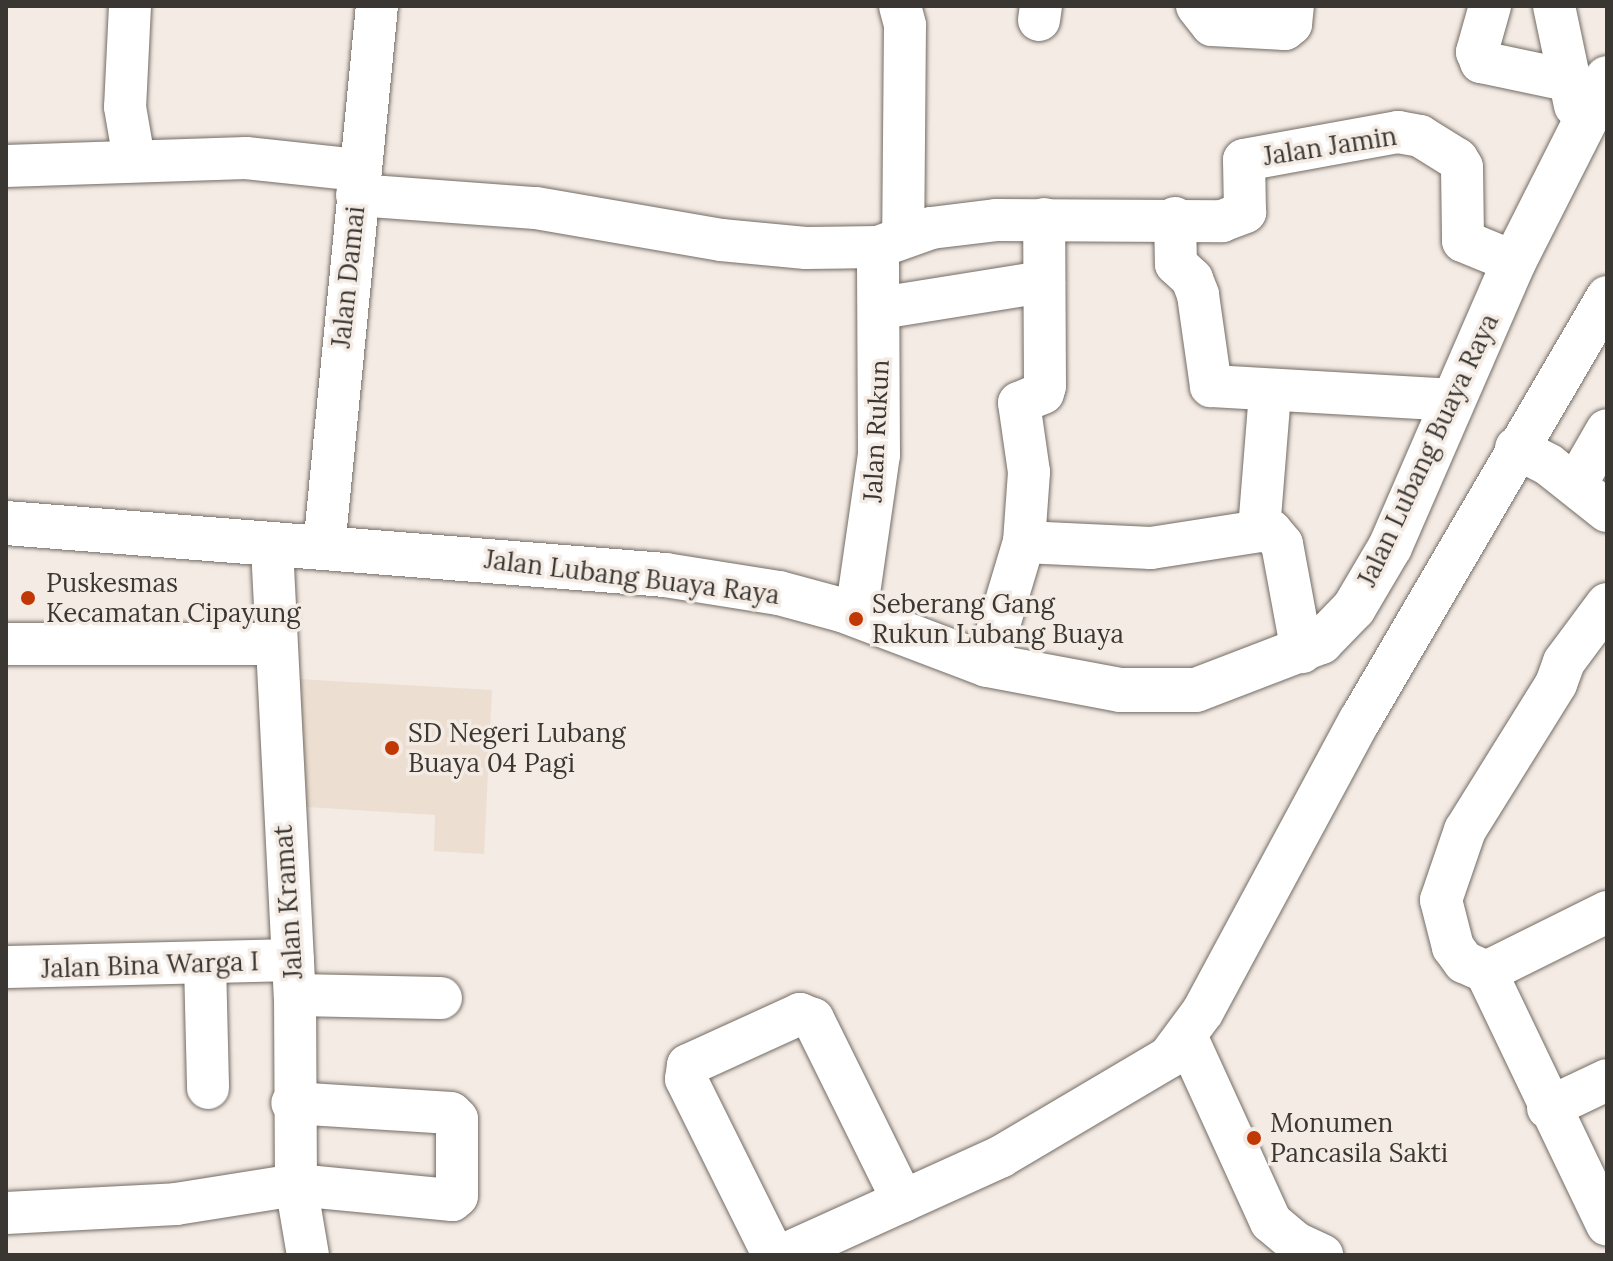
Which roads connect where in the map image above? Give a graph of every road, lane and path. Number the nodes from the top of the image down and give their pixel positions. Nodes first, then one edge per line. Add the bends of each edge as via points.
1 (130, 6) edge
2 (377, 6) edge
3 (900, 6) edge
4 (1197, 6) edge
5 (1293, 6) edge
6 (1490, 6) edge
7 (1554, 6) edge
8 (1589, 79) edge
9 (134, 159) junction
10 (6, 166) edge
11 (358, 183) junction
12 (1044, 219) junction
13 (1168, 219) junction
14 (890, 242) junction
15 (1514, 262) junction
16 (1044, 282) junction
17 (1607, 297) edge
18 (881, 308) junction
19 (1270, 393) junction
20 (1451, 400) junction
21 (1607, 430) edge
22 (1516, 448) junction
23 (1592, 497) edge
24 (6, 523) edge
25 (1259, 531) junction
26 (1024, 542) junction
27 (272, 547) junction
28 (324, 548) junction
29 (1607, 604) edge
30 (856, 614) junction
31 (6, 644) edge
32 (275, 644) junction
33 (1302, 652) junction
34 (987, 665) junction
35 (1607, 912) edge
36 (205, 963) junction
37 (6, 967) edge
38 (1486, 972) junction
39 (294, 978) junction
40 (441, 998) dead end
41 (1187, 1038) junction
42 (1607, 1080) edge
43 (208, 1088) dead end
44 (292, 1103) junction
45 (1548, 1108) junction
46 (296, 1185) junction
47 (903, 1201) junction
48 (6, 1213) edge
49 (1607, 1225) edge
50 (308, 1255) edge
51 (1322, 1255) edge

1 - 9 street via 125,107
2 - 11 street, Jalan Damai via 373,83
3 - 14 street, Jalan Rukun via 905,25
4 - 5 street via 1212,25 1285,29
6 - 8 street via 1477,52 1481,62
7 - 8 street
8 - 15 main road, Jalan Lubang Buaya Raya via 1579,129
9 - 10 street
9 - 11 street via 246,158
11 - 14 street via 721,240 806,248
11 - 28 street, Jalan Damai
12 - 13 street
12 - 14 street via 948,226
12 - 16 street
13 - 15 street, Jalan Jamin via 1242,216 1247,201 1244,160 1398,132 1420,136 1457,159 1462,167 1463,241
13 - 19 street via 1176,264 1192,279 1198,295 1211,386
14 - 18 street, Jalan Rukun
15 - 20 main road, Jalan Lubang Buaya Raya
16 - 18 street
16 - 26 street via 1045,386 1043,393 1019,403 1029,472
17 - 22 street
18 - 30 street, Jalan Rukun via 879,455
19 - 20 street
19 - 25 street
20 - 33 main road, Jalan Lubang Buaya Raya via 1390,547 1354,608 1321,642
21 - 23 street
22 - 23 street
22 - 41 street
24 - 27 main road, Jalan Lubang Buaya Raya
25 - 26 street via 1151,548
25 - 33 street via 1271,531 1282,544
26 - 34 street
27 - 28 main road, Jalan Lubang Buaya Raya
27 - 32 street, Jalan Kramat
28 - 30 main road, Jalan Lubang Buaya Raya via 665,575 779,593
29 - 38 street via 1564,662 1556,684 1465,830 1447,877 1443,921 1453,947 1464,962
30 - 34 main road, Jalan Lubang Buaya Raya
31 - 32 street
32 - 39 street, Jalan Kramat
33 - 34 main road, Jalan Lubang Buaya Raya via 1196,690 1120,690
35 - 38 street
36 - 37 street, Jalan Bina Warga I
36 - 39 street, Jalan Bina Warga I
36 - 43 street
38 - 45 street
39 - 40 street, Jalan Bina Warga I
39 - 44 street, Jalan Kramat
41 - 47 street via 1169,1057 1103,1100 1000,1157
41 - 51 street via 1271,1222 1296,1243
42 - 45 street
44 - 46 street, Jalan Kramat
44 - 46 street via 451,1113 457,1119 457,1196 441,1199
45 - 49 street
46 - 48 street via 176,1204
46 - 50 street, Jalan Kramat
47 - 47 street via 813,1019 800,1014 688,1065 686,1079 772,1252 790,1252

